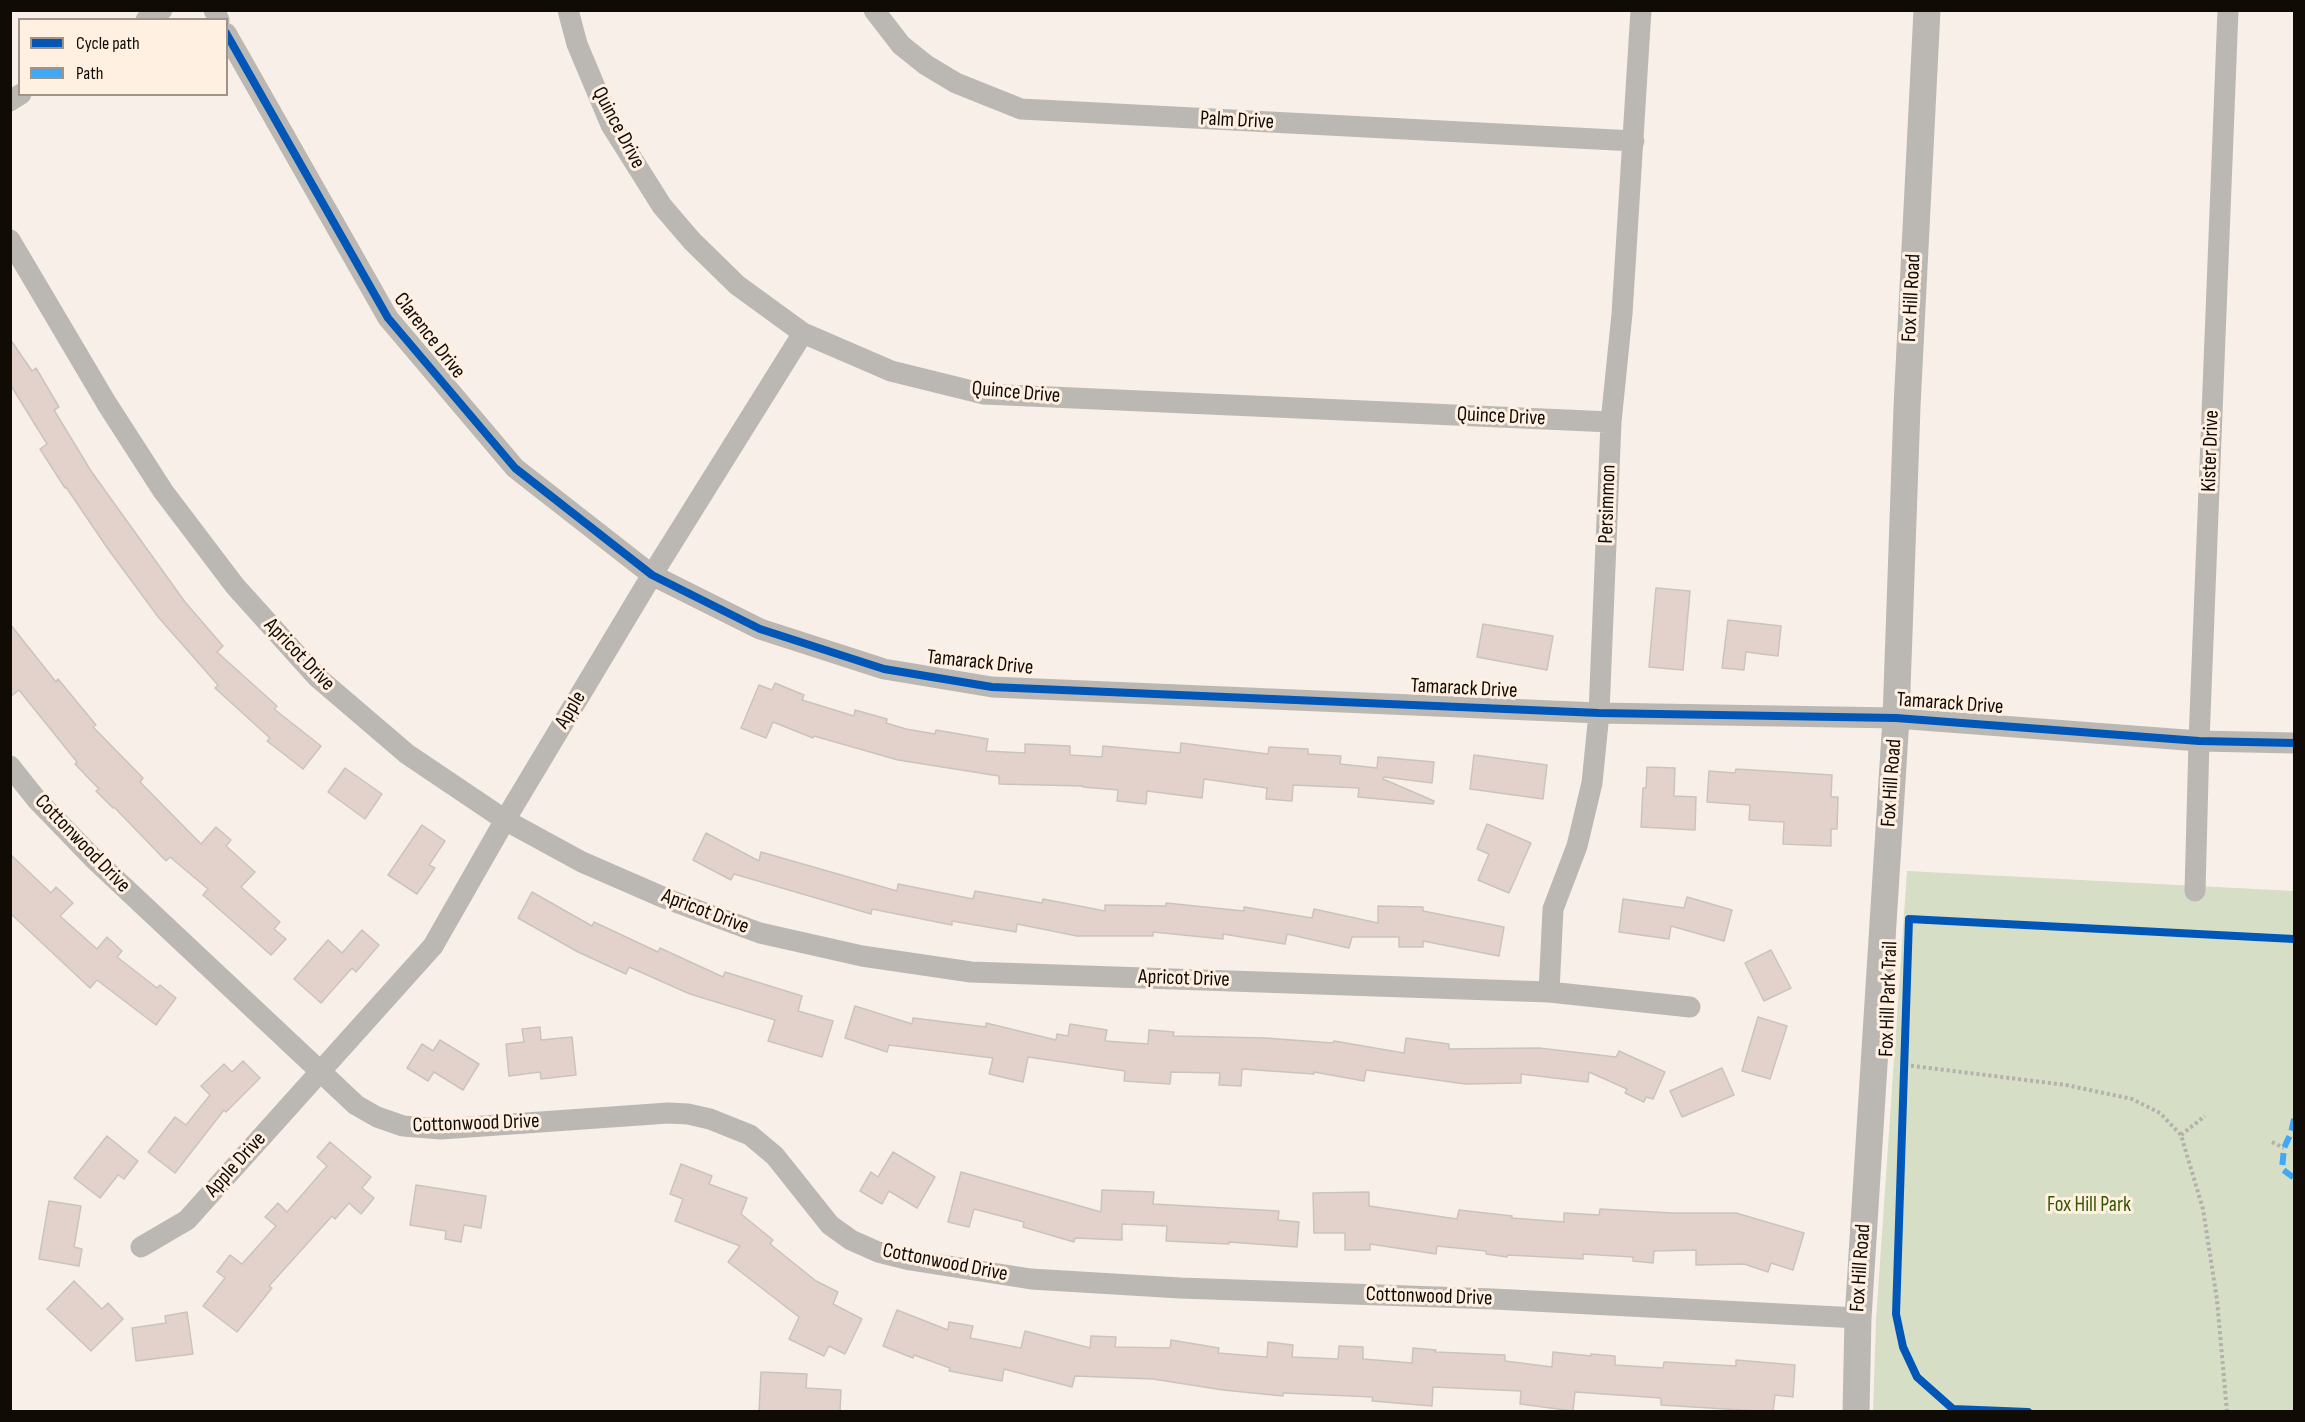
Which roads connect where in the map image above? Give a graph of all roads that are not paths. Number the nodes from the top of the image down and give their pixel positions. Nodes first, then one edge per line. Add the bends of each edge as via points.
1 (162, 10) edge
2 (568, 10) edge
3 (874, 10) edge
4 (1641, 10) edge
5 (1927, 10) edge
6 (2228, 10) edge
7 (149, 18) edge
8 (228, 37) edge
9 (1634, 141) junction
10 (10, 240) edge
11 (802, 333) junction
12 (1611, 422) junction
13 (652, 575) junction
14 (1599, 713) junction
15 (1896, 718) junction
16 (2199, 741) junction
17 (2295, 743) edge
18 (10, 766) edge
19 (505, 820) junction
20 (2195, 891) dead end
21 (1549, 992) junction
22 (1690, 1007) dead end
23 (321, 1071) junction
24 (141, 1247) dead end
25 (1858, 1318) junction
26 (1856, 1412) edge

1 - 7 street
2 - 11 street, Quince Drive via 577,44 611,125 662,206 737,285
3 - 9 street, Palm Drive via 901,45 926,65 956,83 1021,109
4 - 9 street, Persimmon
5 - 15 street, Fox Hill Road via 1906,407
6 - 16 street, Kister Drive
8 - 13 street, Clarence Drive via 388,318 515,468
9 - 12 street, Persimmon
10 - 19 street, Apricot Drive via 163,491 235,586 317,677 407,754
11 - 12 street, Quince Drive via 891,371 984,394
11 - 13 street, Apple
12 - 14 street, Persimmon
13 - 14 street, Tamarack Drive via 760,629 884,669 992,687
13 - 19 street, Apple
14 - 15 street, Tamarack Drive
14 - 21 street, Persimmon via 1592,783 1577,846 1553,909
15 - 16 street, Tamarack Drive
15 - 25 street, Fox Hill Road
16 - 17 street, Tamarack Drive
16 - 20 street, Kister Drive
18 - 23 street, Cottonwood Drive via 93,858
19 - 21 street, Apricot Drive via 582,862 667,898 760,933 862,956 971,972
19 - 23 street, Apple via 433,946
21 - 22 street, Apricot Drive
23 - 24 street, Apple Drive via 187,1220
23 - 25 street, Cottonwood Drive via 356,1105 403,1126 441,1129 668,1113 710,1119 750,1135 775,1156 830,1226 852,1240 878,1252 944,1266 1031,1279 1093,1283
25 - 26 street, Fox Hill Road

